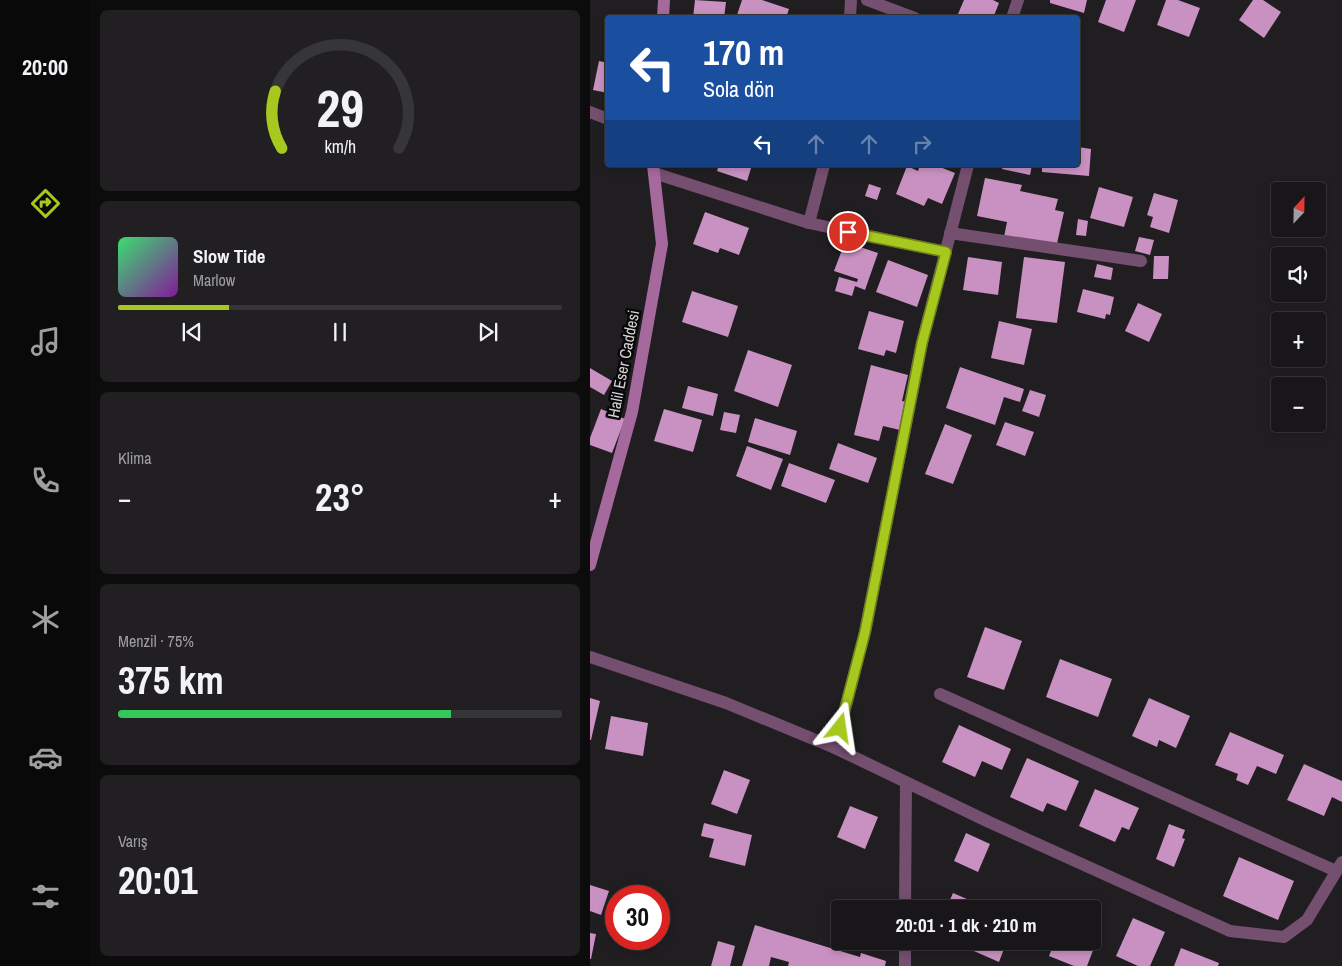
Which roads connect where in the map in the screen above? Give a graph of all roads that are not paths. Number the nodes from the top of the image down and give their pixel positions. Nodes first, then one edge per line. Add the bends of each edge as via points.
1 (664, 0) edge
2 (851, 0) edge
3 (867, 0) edge
4 (1018, 0) edge
5 (663, 15) edge
6 (850, 15) edge
7 (907, 15) edge
8 (1013, 15) edge
9 (590, 112) edge
10 (605, 118) edge
11 (823, 167) edge
12 (967, 167) edge
13 (653, 169) edge
14 (809, 223) junction
15 (950, 233) junction
16 (946, 252) junction
17 (1141, 261) dead end
18 (590, 565) edge
19 (590, 657) edge
20 (940, 694) dead end
21 (835, 748) junction
22 (906, 782) junction
23 (1339, 867) edge
24 (905, 900) edge
25 (905, 950) edge
26 (905, 966) edge

1 - 5 street
2 - 6 street
3 - 7 street
4 - 8 street
9 - 10 street
11 - 14 street
12 - 15 street
13 - 14 street
13 - 18 street, Halil Eser Caddesi via 662,244 632,412
14 - 16 street
15 - 16 street
15 - 17 street
16 - 21 street via 922,343 865,632
19 - 21 street via 726,703
20 - 23 street
21 - 22 street
22 - 23 street via 1230,931 1284,937 1307,920
22 - 24 street
25 - 26 street

